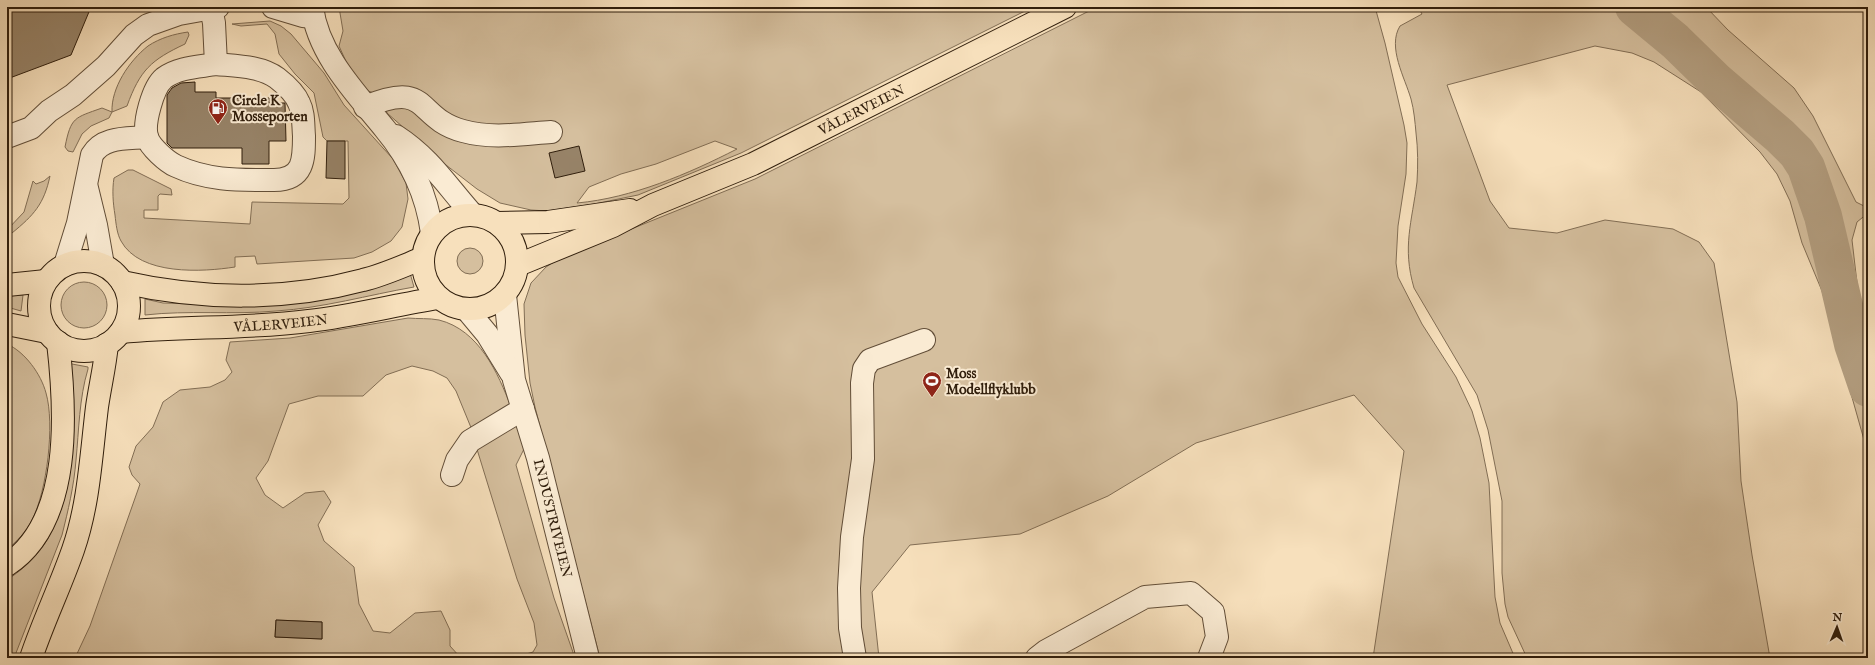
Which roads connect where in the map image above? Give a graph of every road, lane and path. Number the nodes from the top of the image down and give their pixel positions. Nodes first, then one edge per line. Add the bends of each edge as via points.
1 (273, 7) edge
2 (1065, 7) edge
3 (215, 8) edge
4 (178, 10) edge
5 (313, 12) edge
6 (216, 64) junction
7 (365, 107) junction
8 (386, 129) junction
9 (551, 132) dead end
10 (7, 137) edge
11 (147, 137) junction
12 (86, 185) junction
13 (653, 205) junction
14 (473, 215) junction
15 (497, 223) junction
16 (432, 233) junction
17 (423, 258) junction
18 (65, 265) junction
19 (103, 265) junction
20 (518, 265) junction
21 (46, 281) junction
22 (122, 282) junction
23 (7, 285) edge
24 (504, 295) junction
25 (438, 298) junction
26 (467, 310) junction
27 (7, 324) edge
28 (53, 337) junction
29 (114, 338) junction
30 (924, 340) dead end
31 (514, 380) junction
32 (523, 409) junction
33 (452, 475) dead end
34 (7, 565) edge
35 (31, 658) edge
36 (588, 658) edge
37 (855, 658) edge
38 (1037, 658) edge
39 (1209, 658) edge

1 - 5 street via 303,16
2 - 13 main road, VÅLERVEIEN via 753,164
3 - 4 street
3 - 6 street
4 - 10 street via 134,34 101,71 31,128
5 - 7 street via 317,30 334,64
6 - 11 street via 182,69 164,78 153,93 148,111
6 - 11 street via 259,70 277,78 293,92 303,116 304,155 301,168 296,174 289,178 271,180 221,180 175,166 161,156
7 - 8 street
7 - 9 street via 383,99 401,96 417,101 451,127 472,134
8 - 14 street via 412,146 433,166
8 - 16 street via 417,179 430,213
11 - 12 street via 109,141 96,148
12 - 18 street
12 - 19 street
13 - 15 main road, VÅLERVEIEN via 548,222
13 - 20 main road, VÅLERVEIEN via 613,226
14 - 15 main road
14 - 16 main road via 450,219
15 - 20 main road via 513,241
16 - 17 main road
17 - 22 main road, VÅLERVEIEN via 365,280 341,286 270,294 191,295
17 - 25 main road via 426,279
18 - 19 main road via 90,261
18 - 21 main road
19 - 22 main road via 114,272
20 - 24 main road via 514,281
21 - 23 main road
21 - 28 main road via 39,306 41,320
22 - 29 main road via 128,294 129,307 127,320
24 - 26 main road via 487,307
24 - 31 street, INDUSTRIVEIEN
25 - 26 main road via 456,308
25 - 29 main road, VÅLERVEIEN via 309,322 161,328
26 - 31 street, INDUSTRIVEIEN via 487,334
27 - 28 main road
28 - 29 main road via 69,348 81,351 94,350
28 - 34 main road via 63,414 56,484 43,526 31,544
29 - 35 main road via 99,388 92,461 73,549
30 - 37 street via 870,360 864,369 863,459 852,537 849,588 850,628
31 - 32 street, INDUSTRIVEIEN
32 - 33 street via 470,441
32 - 36 street, INDUSTRIVEIEN via 538,458
38 - 39 street via 1145,597 1191,593 1213,612 1217,637

